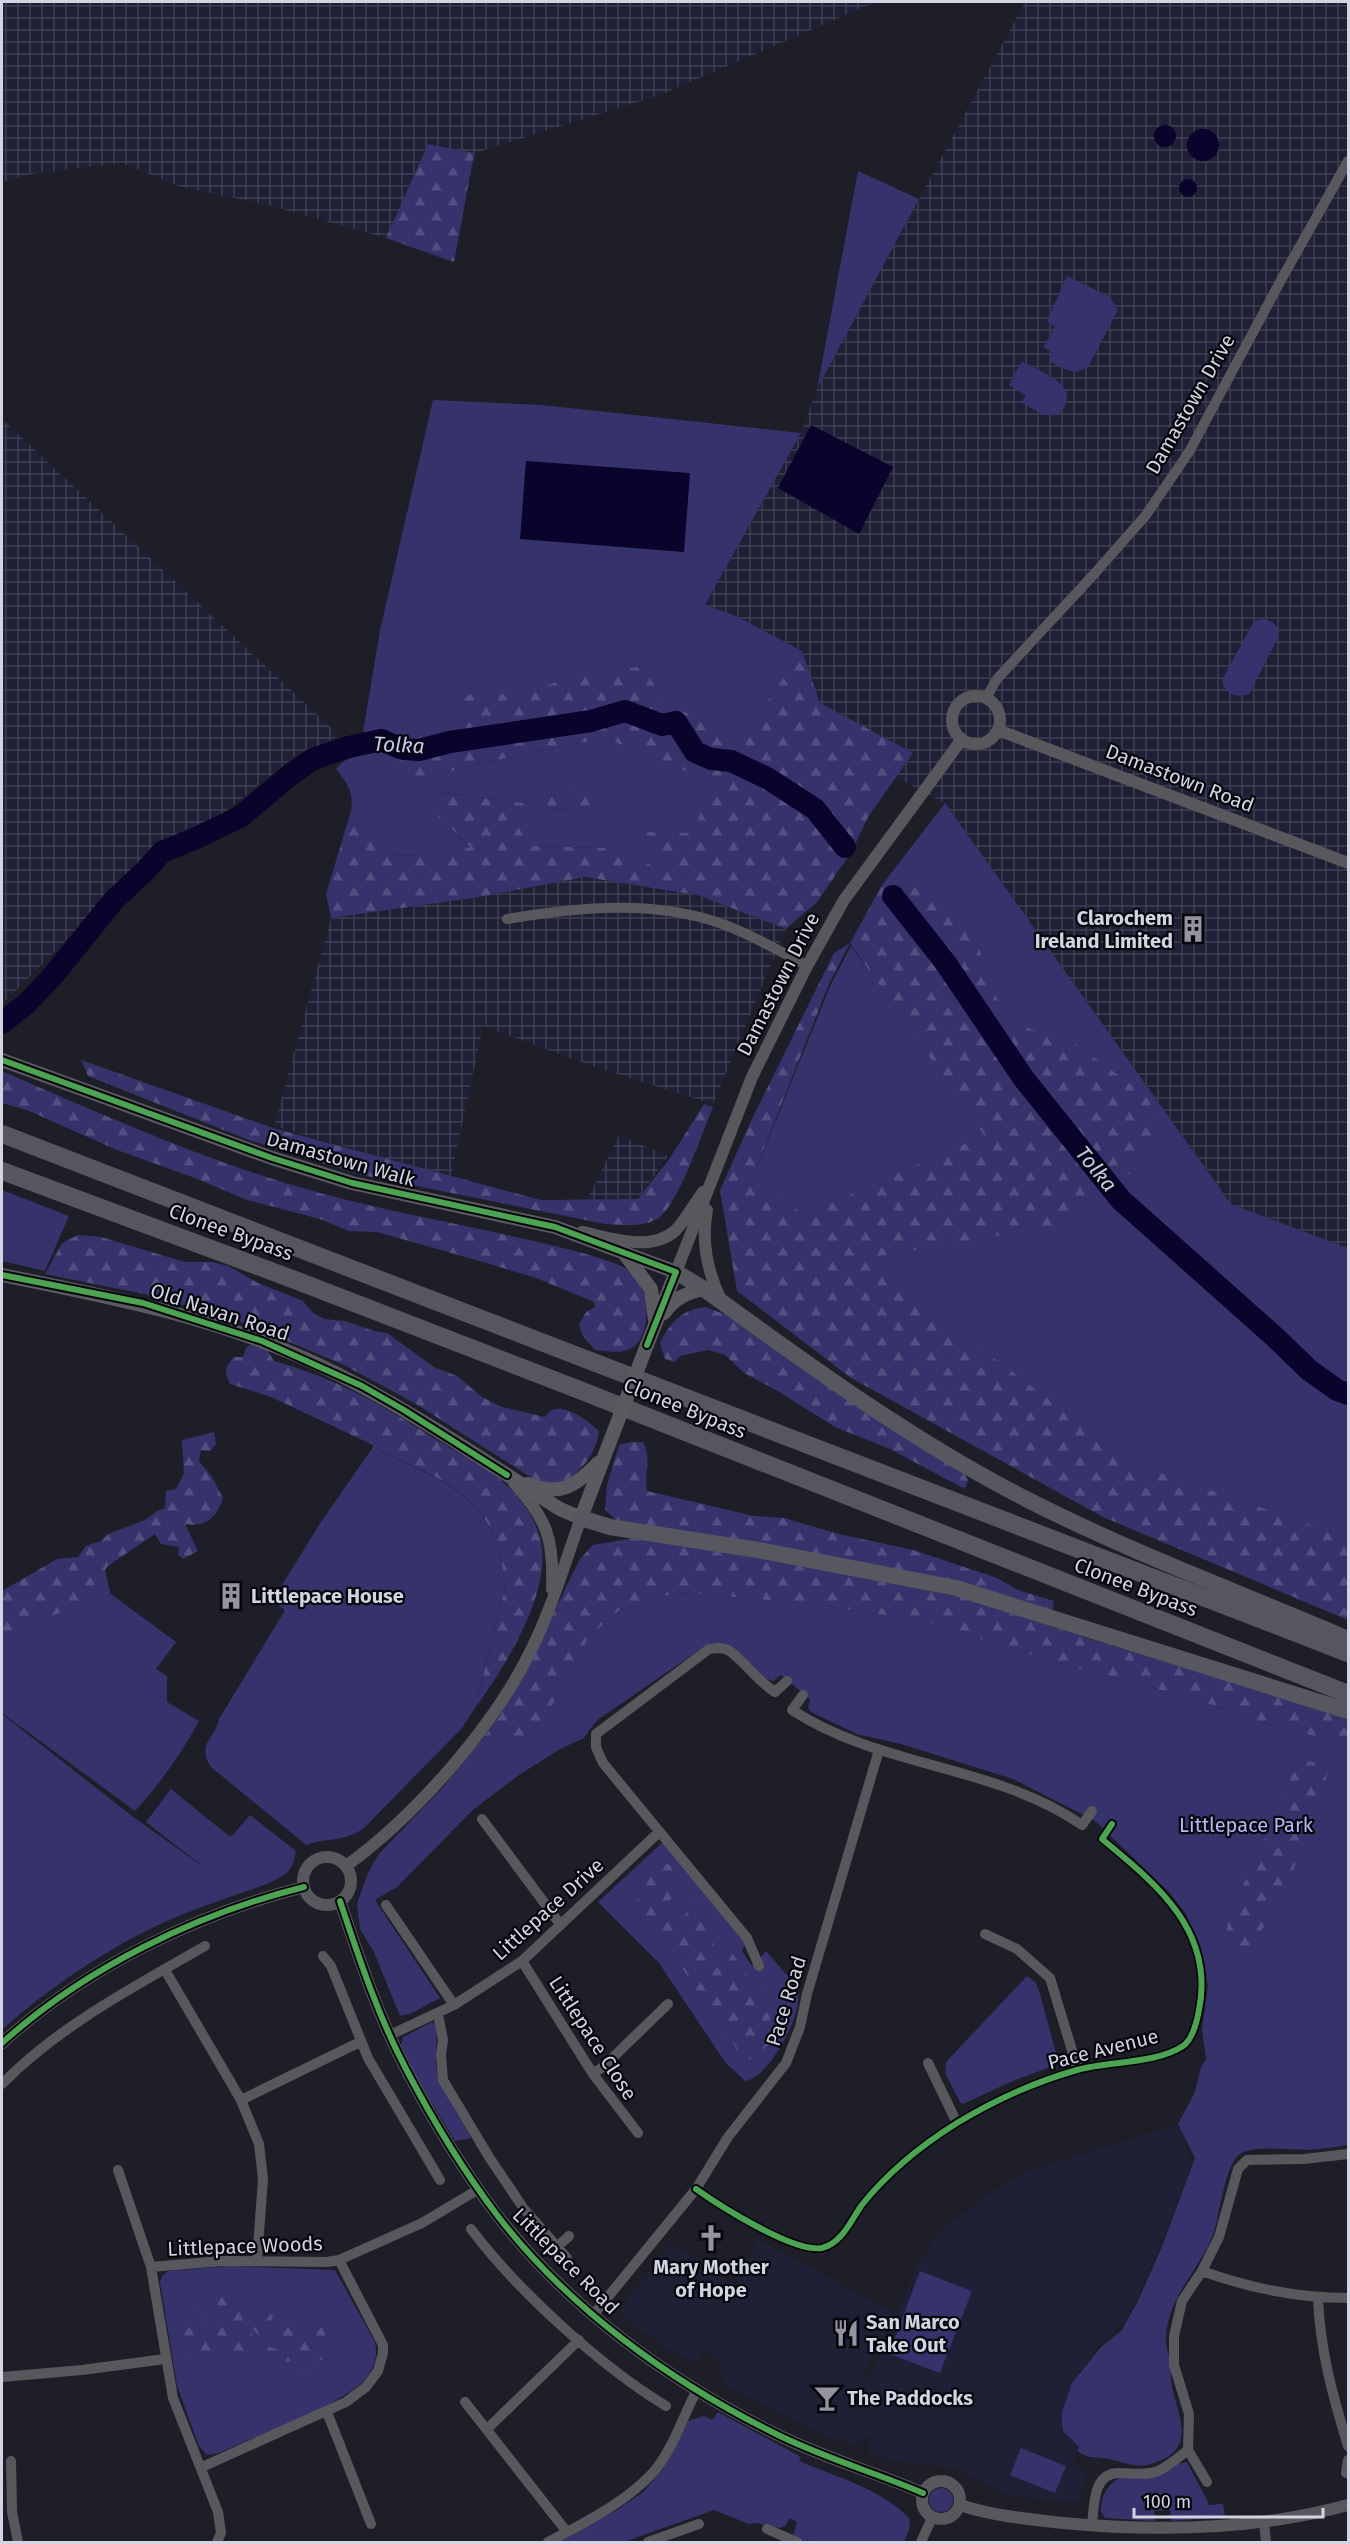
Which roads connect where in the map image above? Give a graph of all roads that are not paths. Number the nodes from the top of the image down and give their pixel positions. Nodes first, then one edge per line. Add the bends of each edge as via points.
1 (1348, 161) edge
2 (986, 698) junction
3 (998, 730) junction
4 (962, 739) junction
5 (1348, 863) edge
6 (507, 918) dead end
7 (807, 966) junction
8 (2, 1060) edge
9 (2, 1134) edge
10 (2, 1171) edge
11 (713, 1179) junction
12 (555, 1227) junction
13 (623, 1251) junction
14 (676, 1272) junction
15 (2, 1275) edge
16 (704, 1289) junction
17 (722, 1302) junction
18 (656, 1323) junction
19 (603, 1458) junction
20 (507, 1475) junction
21 (581, 1518) junction
22 (552, 1602) junction
23 (1348, 1639) edge
24 (1348, 1653) edge
25 (788, 1681) dead end
26 (1348, 1694) edge
27 (803, 1695) dead end
28 (1348, 1710) edge
29 (879, 1750) junction
30 (1092, 1811) dead end
31 (482, 1819) dead end
32 (1112, 1824) dead end
33 (658, 1833) junction
34 (346, 1866) junction
35 (304, 1887) junction
36 (340, 1901) junction
37 (386, 1905) dead end
38 (560, 1924) junction
39 (985, 1934) dead end
40 (205, 1946) dead end
41 (324, 1956) dead end
42 (522, 1961) junction
43 (759, 1966) dead end
44 (165, 1970) junction
45 (668, 2004) dead end
46 (454, 2005) junction
47 (438, 2014) junction
48 (390, 2035) junction
49 (360, 2042) junction
50 (2, 2043) edge
51 (928, 2063) dead end
52 (1078, 2070) junction
53 (593, 2074) junction
54 (2, 2084) edge
55 (242, 2100) junction
56 (957, 2123) junction
57 (638, 2133) dead end
58 (1348, 2154) edge
59 (431, 2167) junction
60 (118, 2169) dead end
61 (421, 2174) dead end
62 (441, 2180) dead end
63 (479, 2189) junction
64 (696, 2189) junction
65 (471, 2229) dead end
66 (569, 2236) dead end
67 (480, 2241) junction
68 (469, 2247) dead end
69 (557, 2247) junction
70 (567, 2258) dead end
71 (257, 2260) junction
72 (339, 2260) junction
73 (151, 2267) junction
74 (1202, 2271) junction
75 (1318, 2298) junction
76 (1348, 2298) edge
77 (594, 2314) junction
78 (579, 2340) junction
79 (165, 2359) junction
80 (2, 2377) edge
81 (697, 2390) junction
82 (465, 2402) dead end
83 (666, 2406) dead end
84 (327, 2412) junction
85 (487, 2429) junction
86 (1348, 2446) edge
87 (1188, 2450) junction
88 (1348, 2460) edge
89 (11, 2461) dead end
90 (202, 2467) junction
91 (1346, 2473) dead end
92 (1207, 2482) dead end
93 (923, 2493) junction
94 (960, 2505) junction
95 (1348, 2505) edge
96 (932, 2517) junction
97 (1264, 2522) junction
98 (371, 2524) dead end
99 (699, 2524) dead end
100 (1092, 2526) junction
101 (767, 2529) dead end
102 (567, 2532) junction
103 (18, 2542) edge
104 (218, 2542) edge
105 (548, 2542) edge
106 (648, 2542) edge
107 (797, 2542) edge
108 (921, 2542) edge
109 (1266, 2542) edge

1 - 2 street, Damastown Drive via 1189,452 1146,514 997,679
2 - 3 street via 1000,715
2 - 4 street via 965,699 955,708 952,722
3 - 4 street via 982,743
3 - 5 street, Damastown Road
4 - 7 street, Damastown Drive via 844,900
6 - 7 street via 591,908 661,911 724,925
7 - 11 street, Damastown Drive via 752,1077
8 - 12 main road, Damastown Walk via 352,1183
9 - 24 highway, Clonee Bypass
10 - 26 highway, Clonee Bypass via 295,1280
11 - 12 street via 676,1229 655,1241 627,1242
11 - 14 street, Damastown Drive
11 - 17 street via 704,1242 713,1284
12 - 13 main road, Damastown Walk
13 - 14 main road, Damastown Walk
13 - 18 main road via 651,1289
14 - 16 highway
14 - 18 main road
15 - 20 main road, Old Navan Road via 144,1303 262,1341 362,1386
16 - 17 highway
16 - 18 main road via 675,1300
17 - 23 highway via 926,1444 1026,1499 1101,1537
18 - 19 main road, bridge
19 - 20 main road via 579,1482 558,1490 536,1487
19 - 21 main road
20 - 21 main road, Old Navan Road
20 - 22 street, Old Navan Road via 532,1503 548,1533 553,1550
21 - 22 street
21 - 28 highway via 610,1527 758,1550 956,1588
22 - 34 street via 531,1651 487,1723 386,1836
25 - 33 street via 776,1692 762,1684 728,1650 709,1649 596,1734 596,1748 603,1763
27 - 29 street via 792,1710 813,1723
29 - 30 street via 1038,1799 1083,1825
29 - 64 street, Pace Road via 800,2027 786,2063 728,2137
31 - 38 street
32 - 52 street, Pace Avenue via 1102,1839 1154,1882 1180,1912 1200,1966 1200,2006 1191,2036 1182,2047 1161,2055
33 - 38 street, Littlepace Drive
33 - 43 street via 747,1938
34 - 35 street via 336,1858 314,1860 305,1872
34 - 36 street via 351,1882
35 - 36 street via 318,1903
35 - 50 street via 214,1915 147,1945 61,1996
36 - 48 street, Littlepace Road
37 - 46 street
38 - 42 street, Littlepace Drive
39 - 52 street via 1017,1949 1050,1978
40 - 44 street
41 - 49 street
42 - 46 street, Littlepace Drive
42 - 53 street, Littlepace Close
44 - 54 street via 86,2015
44 - 55 street
45 - 53 street
46 - 47 street, Littlepace Drive
47 - 48 street, Littlepace Drive
47 - 69 street via 443,2040 443,2080 513,2192
48 - 63 street, Littlepace Road via 406,2069
49 - 55 street
49 - 59 street
51 - 56 street
52 - 56 street, Pace Avenue via 991,2103
53 - 57 street, Littlepace Close
55 - 71 street via 262,2160
56 - 64 street, Pace Avenue via 893,2170 838,2239 825,2247 812,2249 791,2244
58 - 74 street via 1252,2159 1242,2163 1219,2237
59 - 61 street
59 - 62 street
60 - 73 street, Littlepace Woods
63 - 72 street, Littlepace Woods via 422,2223
63 - 77 street, Littlepace Road via 526,2249
64 - 77 street, Pace Road
65 - 67 street
66 - 69 street
67 - 68 street
67 - 78 street
69 - 70 street
71 - 72 street, Littlepace Woods
71 - 73 street, Littlepace Woods
72 - 84 street, Littlepace Woods via 380,2337 384,2353 378,2371 366,2387
73 - 79 street, Littlepace Woods
74 - 75 street via 1236,2283
74 - 87 street via 1182,2301 1174,2336 1174,2365 1189,2414
75 - 76 street
75 - 86 street via 1319,2331 1328,2378
77 - 81 street, Littlepace Road via 628,2343
78 - 83 street via 648,2401
78 - 85 street
79 - 80 street
79 - 90 street, Littlepace Woods via 173,2398
81 - 93 street, Littlepace Road via 823,2456
81 - 102 street via 655,2469 627,2495
82 - 85 street
84 - 90 street, Littlepace Woods
84 - 98 street
85 - 102 street
87 - 92 street
87 - 100 street via 1159,2471 1106,2475 1099,2481
88 - 91 street
89 - 103 street via 12,2512
90 - 104 street via 221,2524
93 - 94 street via 937,2481 949,2483 958,2492
93 - 96 street via 922,2504
94 - 96 street via 949,2518
94 - 100 street via 1015,2518
95 - 97 street
96 - 108 street
97 - 100 street via 1170,2528
97 - 109 street
99 - 106 street
101 - 107 street
102 - 105 street

